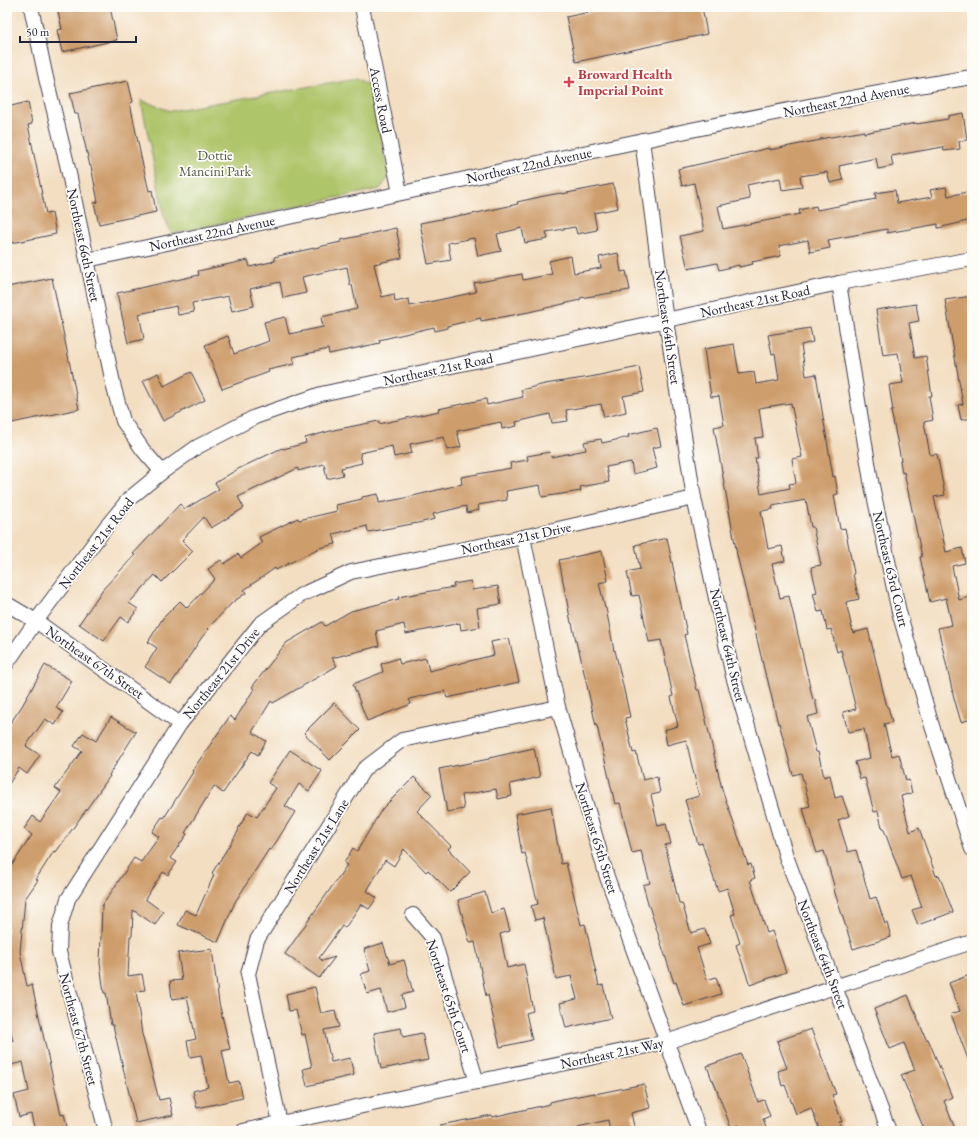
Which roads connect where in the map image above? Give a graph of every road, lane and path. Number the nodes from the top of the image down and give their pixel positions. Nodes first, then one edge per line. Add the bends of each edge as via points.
1 (31, 7) edge
2 (362, 7) edge
3 (972, 78) edge
4 (642, 140) junction
5 (400, 193) junction
6 (87, 260) junction
7 (972, 260) edge
8 (839, 283) junction
9 (666, 321) junction
10 (162, 472) junction
11 (694, 498) junction
12 (523, 537) junction
13 (7, 604) edge
14 (36, 621) junction
15 (7, 663) edge
16 (558, 707) junction
17 (180, 724) junction
18 (972, 848) edge
19 (413, 915) dead end
20 (60, 926) joint
21 (972, 942) edge
22 (836, 987) junction
23 (666, 1042) junction
24 (477, 1082) junction
25 (280, 1123) junction
26 (106, 1131) edge
27 (243, 1131) edge
28 (699, 1131) edge
29 (889, 1131) edge

1 - 6 street, Northeast 66th Street
2 - 5 street, Access Road
3 - 4 street, Northeast 22nd Avenue via 872,94
4 - 5 street, Northeast 22nd Avenue
4 - 9 street, Northeast 64th Street
5 - 6 street, Northeast 22nd Avenue
6 - 10 street, Northeast 66th Street via 123,421
7 - 8 street, Northeast 21st Road
8 - 9 street, Northeast 21st Road
8 - 18 street, Northeast 63rd Court via 872,481 899,612 932,726
9 - 10 street, Northeast 21st Road via 321,394 255,417 197,447
9 - 11 street, Northeast 64th Street
10 - 14 street, Northeast 21st Road via 129,499
11 - 12 street, Northeast 21st Drive
11 - 22 street, Northeast 64th Street via 733,676 786,856
12 - 16 street, Northeast 65th Street
12 - 17 street, Northeast 21st Drive via 351,572 301,595 260,624
13 - 14 street, Northeast 67th Street
14 - 15 street, Northeast 21st Road
14 - 17 street, Northeast 67th Street
16 - 23 street, Northeast 65th Street via 607,877
16 - 25 street, Northeast 21st Lane via 402,740 364,769 257,940 248,974
17 - 20 street, Northeast 21st Drive via 68,899
19 - 24 street, Northeast 65th Court via 433,938
20 - 26 street, Northeast 67th Street via 59,952
21 - 22 street, Northeast 21st Way
22 - 23 street, Northeast 21st Way
22 - 29 street, Northeast 64th Street
23 - 24 street, Northeast 21st Way
23 - 28 street, Northeast 65th Street
24 - 25 street, Northeast 21st Way
25 - 27 street, Northeast 21st Way

